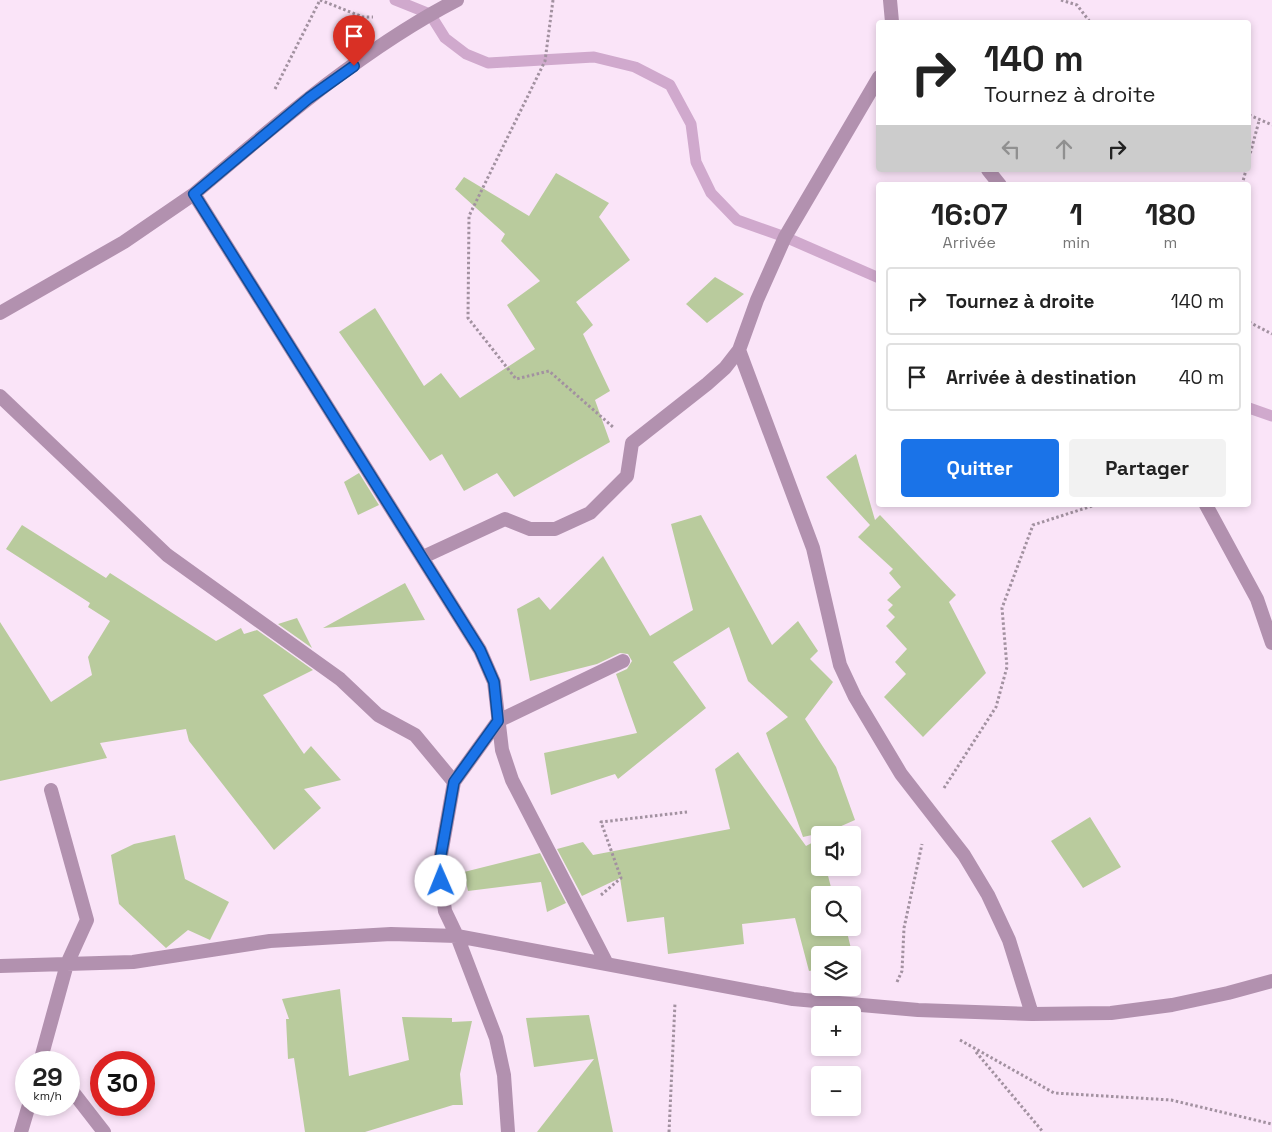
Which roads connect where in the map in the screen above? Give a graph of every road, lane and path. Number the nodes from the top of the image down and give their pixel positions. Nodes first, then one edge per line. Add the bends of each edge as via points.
1 (320, 0) edge
2 (457, 0) edge
3 (553, 0) edge
4 (890, 0) edge
5 (1061, 0) edge
6 (422, 18) junction
7 (892, 20) edge
8 (1088, 20) edge
9 (876, 82) edge
10 (272, 97) dead end
11 (1251, 115) edge
12 (1259, 121) junction
13 (1272, 125) edge
14 (1251, 151) edge
15 (990, 172) edge
16 (998, 182) edge
17 (194, 194) junction
18 (0, 314) edge
19 (1251, 323) edge
20 (1272, 334) edge
21 (739, 350) junction
22 (0, 396) edge
23 (632, 444) junction
24 (1089, 507) edge
25 (1207, 507) edge
26 (424, 557) junction
27 (1272, 643) edge
28 (623, 661) dead end
29 (498, 721) junction
30 (454, 782) junction
31 (51, 790) dead end
32 (929, 811) junction
33 (687, 812) dead end
34 (580, 914) junction
35 (457, 936) junction
36 (67, 964) junction
37 (606, 964) junction
38 (0, 966) edge
39 (676, 978) junction
40 (1272, 981) edge
41 (885, 1008) junction
42 (1032, 1014) junction
43 (958, 1038) dead end
44 (974, 1050) junction
45 (46, 1051) edge
46 (80, 1101) edge
47 (26, 1116) edge
48 (1272, 1124) edge
49 (22, 1132) edge
50 (104, 1132) edge
51 (508, 1132) edge
52 (669, 1132) edge
53 (1043, 1132) edge

1 - 6 path via 363,17
1 - 10 path
2 - 6 street
3 - 23 path via 545,61 469,216 468,318 516,378 549,371
4 - 7 street
5 - 8 path via 1077,5
6 - 17 street via 309,98
9 - 21 street via 785,237
11 - 12 path
12 - 13 path
12 - 14 path
15 - 16 street
17 - 18 street via 124,242
17 - 26 street
19 - 20 path
21 - 23 street via 707,384
21 - 32 street via 813,548 840,665 854,697 886,750
22 - 30 street via 167,555 340,679 378,715 415,735
23 - 26 street via 627,476 590,513 555,529 530,529 505,519
24 - 32 path via 1033,525 1002,608 1007,667 996,707
25 - 27 street via 1257,599
26 - 29 street via 480,650 494,682
28 - 29 street
29 - 30 street
29 - 34 street via 502,750 512,780
30 - 35 street via 439,866 445,911
31 - 36 street via 86,920
32 - 41 path via 904,928 902,971
32 - 42 street via 964,855 990,901 1009,940
33 - 34 path via 601,822 621,878
34 - 37 street
35 - 36 street via 391,934 270,940 133,962
35 - 37 street
35 - 51 street via 496,1038 504,1075
36 - 38 street
36 - 45 street
37 - 39 street
39 - 41 street via 793,999
39 - 52 path
40 - 42 street via 1172,1005 1110,1013
41 - 42 street
43 - 44 path
44 - 48 path via 1054,1093 1171,1100
44 - 53 path
46 - 50 street
47 - 49 street

